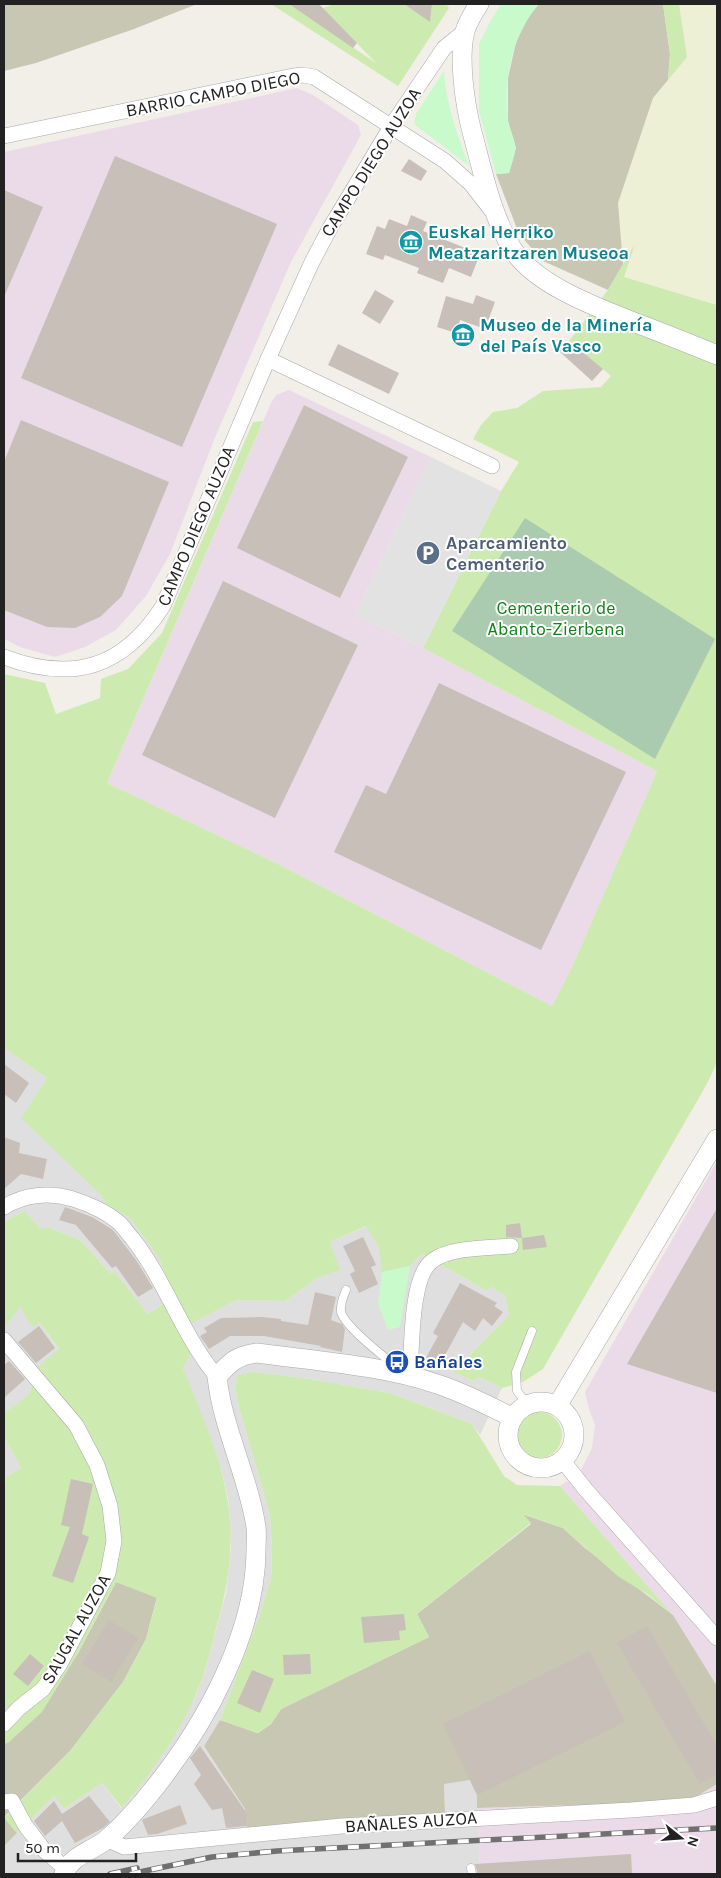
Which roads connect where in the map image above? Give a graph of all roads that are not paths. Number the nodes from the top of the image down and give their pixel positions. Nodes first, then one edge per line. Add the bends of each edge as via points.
1 (479, 4) edge
2 (465, 31) junction
3 (392, 125) junction
4 (4, 136) edge
5 (496, 216) junction
6 (717, 354) edge
7 (268, 359) junction
8 (492, 466) dead end
9 (4, 657) edge
10 (717, 1139) edge
11 (4, 1207) edge
12 (511, 1246) dead end
13 (346, 1290) dead end
14 (532, 1331) dead end
15 (4, 1340) edge
16 (386, 1372) junction
17 (410, 1376) junction
18 (217, 1377) junction
19 (528, 1405) junction
20 (557, 1406) junction
21 (513, 1418) junction
22 (563, 1460) junction
23 (717, 1638) edge
24 (4, 1724) edge
25 (6, 1798) edge
26 (717, 1798) edge
27 (106, 1839) junction
28 (65, 1872) edge

1 - 2 street
2 - 3 street, CAMPO DIEGO AUZOA via 444,48
2 - 5 street via 464,89
3 - 4 street, BARRIO CAMPO DIEGO via 323,81 303,75
3 - 5 street, BARRIO CAMPO DIEGO via 445,161 471,184
3 - 7 street, CAMPO DIEGO AUZOA via 330,228
5 - 6 street via 514,251 534,271 562,291
7 - 8 street
7 - 9 street, CAMPO DIEGO AUZOA via 166,599 152,624 136,641 112,658 91,666 70,670 42,668
10 - 20 street
11 - 18 street via 35,1195 60,1195 86,1203 118,1221 146,1256 204,1361
12 - 17 street via 452,1252 432,1261 419,1283 415,1302
13 - 16 lane via 341,1302 344,1319 388,1360
14 - 19 lane via 516,1372 517,1391
15 - 24 street, SAUGAL AUZOA via 76,1425 97,1465 110,1506 114,1541 108,1573 60,1664 43,1689
16 - 17 street
16 - 18 street via 257,1353 241,1356 228,1364
17 - 21 street via 468,1395
18 - 27 street via 224,1420 248,1489 256,1529 256,1572 246,1615 231,1659 185,1746 142,1803
19 - 20 street via 548,1402
19 - 21 street
20 - 22 street via 574,1427 573,1445
21 - 22 street via 508,1438 516,1456 524,1463 544,1468
22 - 23 street
25 - 28 street via 44,1850
26 - 27 street, BAÑALES AUZOA via 694,1805 640,1810 342,1826 124,1847
27 - 28 street via 73,1860

